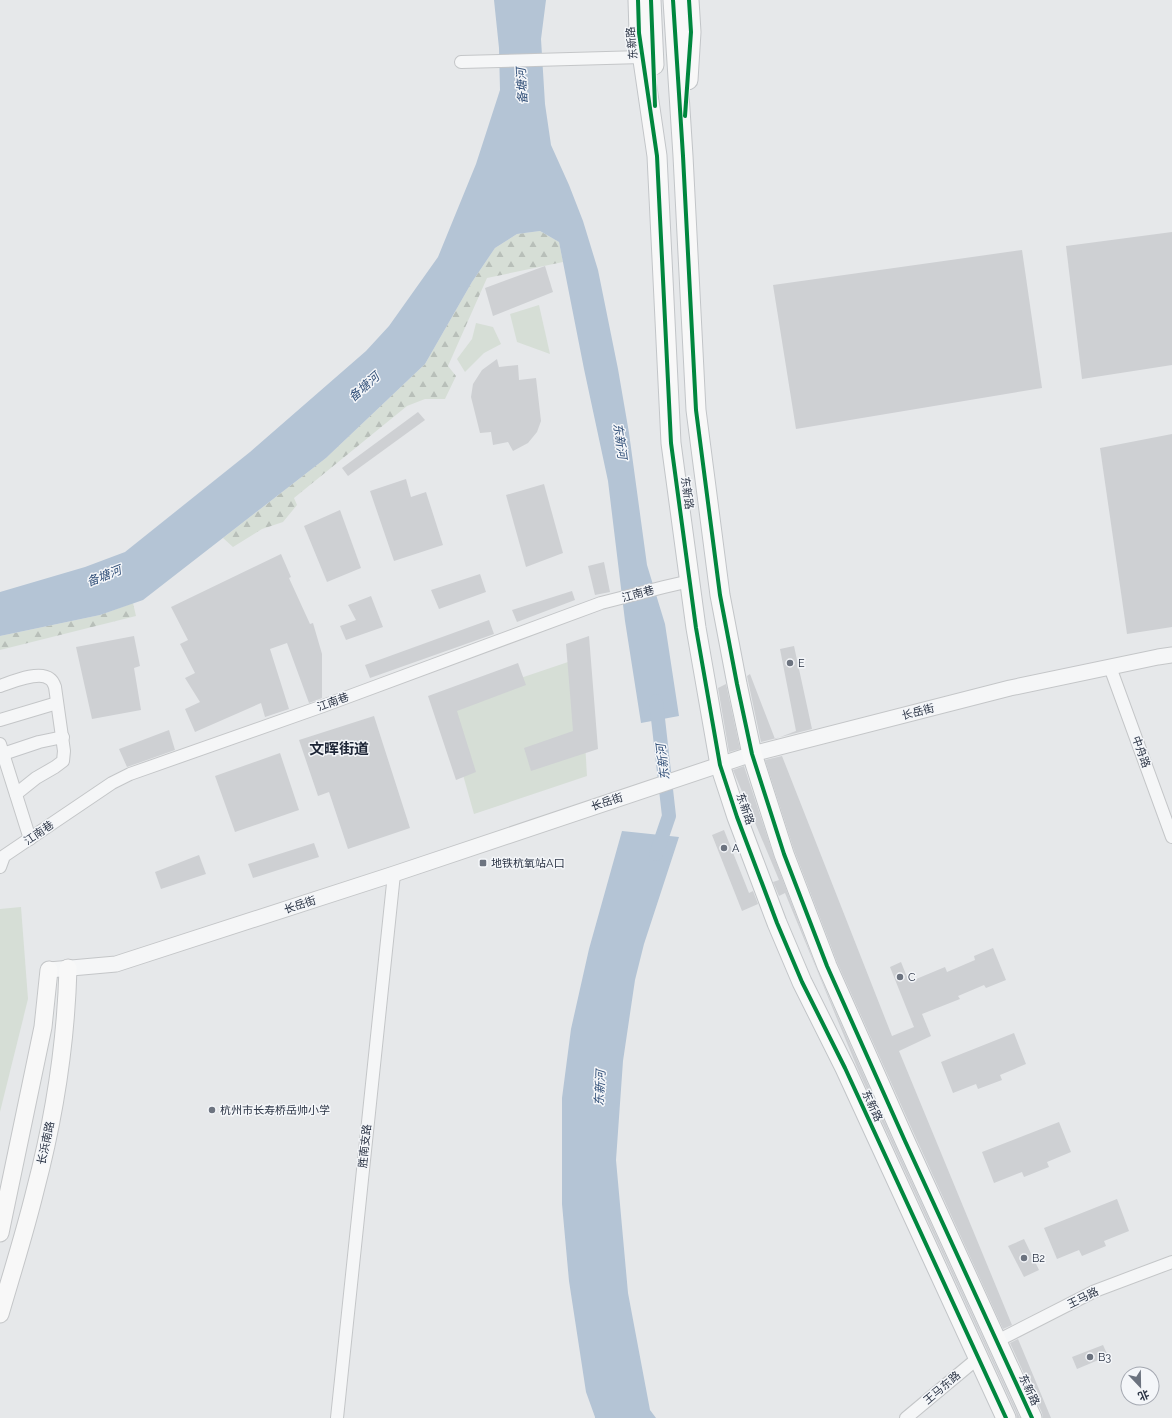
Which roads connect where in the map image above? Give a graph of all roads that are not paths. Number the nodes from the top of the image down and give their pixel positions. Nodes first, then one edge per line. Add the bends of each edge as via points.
1 (638, 0) edge
2 (651, 0) edge
3 (673, 0) edge
4 (689, 0) edge
5 (642, 57) junction
6 (461, 62) dead end
7 (657, 156) junction
8 (683, 156) junction
9 (690, 581) junction
10 (1172, 655) edge
11 (1110, 667) junction
12 (0, 686) edge
13 (57, 703) junction
14 (0, 720) edge
15 (62, 737) junction
16 (1, 749) edge
17 (752, 754) junction
18 (720, 765) junction
19 (16, 794) junction
20 (1172, 837) edge
21 (30, 839) junction
22 (0, 867) edge
23 (394, 874) junction
24 (68, 968) junction
25 (49, 970) joint
26 (0, 1234) edge
27 (1172, 1262) edge
28 (0, 1314) edge
29 (997, 1341) junction
30 (978, 1358) junction
31 (337, 1418) edge
32 (906, 1418) edge
33 (1006, 1418) edge
34 (1032, 1418) edge

1 - 5 main road, 东新路
2 - 7 main road, 东新路
3 - 8 main road, 东新路
4 - 8 main road, 东新路 via 691,32
5 - 6 street
5 - 7 main road, 东新路
7 - 9 main road, 东新路 via 671,443
8 - 17 main road, 东新路 via 696,410 720,595
9 - 18 main road, 东新路
9 - 21 street, 江南巷 via 601,603 130,774 112,783
10 - 11 street, 长岳街
11 - 17 street, 长岳街 via 1010,688
11 - 20 street, 中舟路
12 - 13 street via 43,675 50,679 55,687
13 - 14 street
13 - 15 street
15 - 16 street
15 - 19 street via 63,761
16 - 19 street
17 - 18 street, 长岳街
17 - 29 main road, 东新路 via 784,854 827,966
18 - 23 street, 长岳街
18 - 30 main road, 东新路 via 774,916 800,976
19 - 21 street
21 - 22 street, 江南巷 via 4,856
23 - 24 street, 长岳街 via 116,964
23 - 31 street, 胜南支路
24 - 25 street, 长岳街
24 - 28 main road, 长浜南路 via 67,1000 53,1108 35,1191
25 - 26 main road via 43,1027
27 - 29 street, 王马路 via 1095,1291
29 - 34 main road, 东新路
30 - 32 street, 王马东路
30 - 33 main road, 东新路

